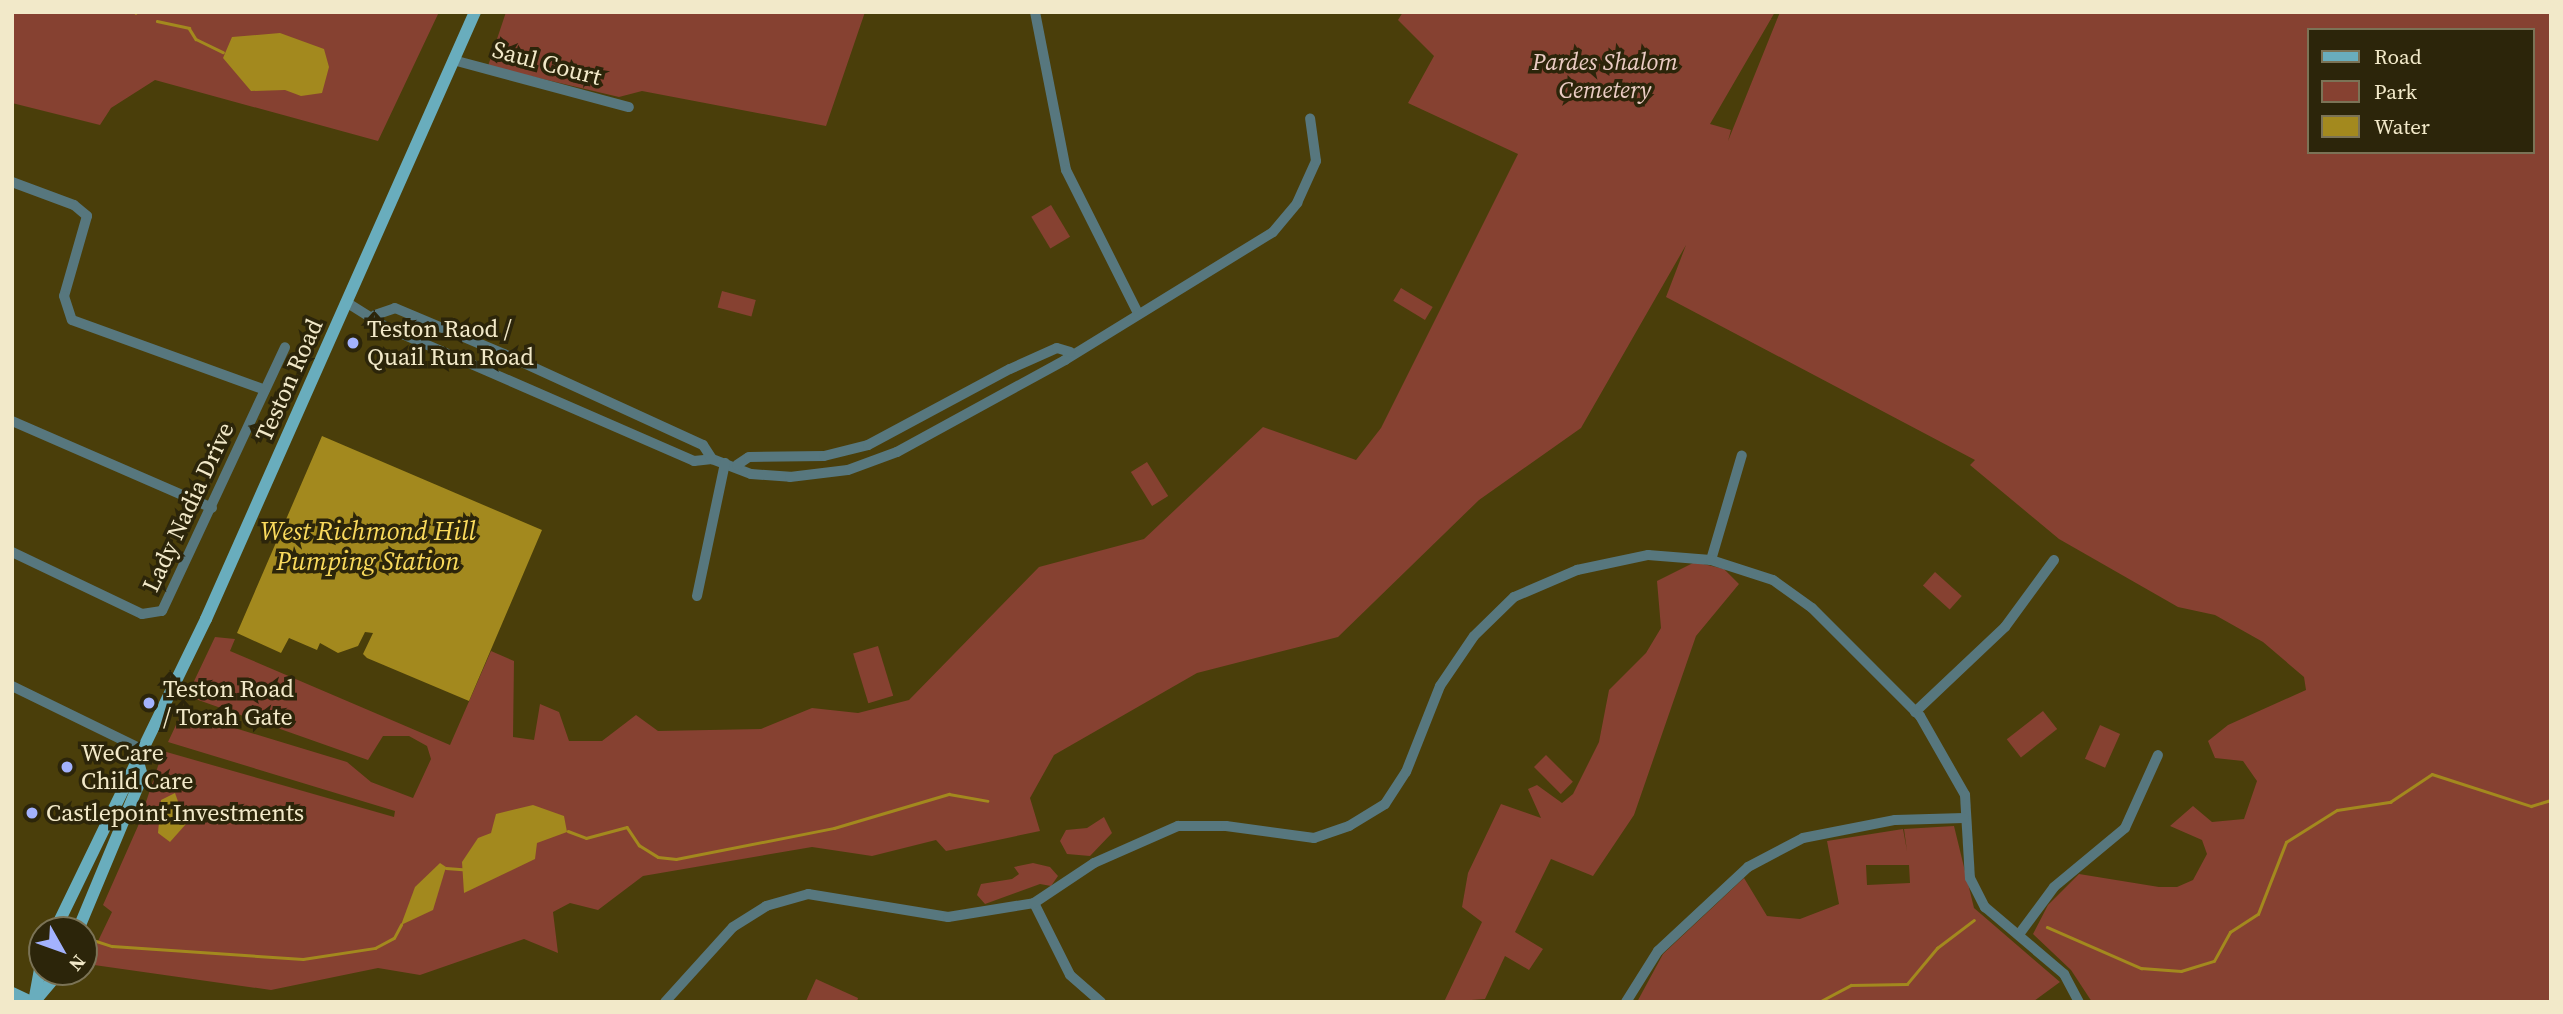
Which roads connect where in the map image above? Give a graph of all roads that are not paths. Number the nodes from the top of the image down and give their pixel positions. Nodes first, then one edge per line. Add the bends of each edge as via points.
1 (475, 12) edge
2 (1035, 12) edge
3 (453, 60) junction
4 (629, 107) dead end
5 (1310, 118) dead end
6 (12, 182) edge
7 (346, 302) junction
8 (1138, 313) junction
9 (375, 315) junction
10 (285, 347) dead end
11 (1070, 352) junction
12 (503, 354) junction
13 (1010, 369) junction
14 (496, 372) junction
15 (1017, 385) junction
16 (265, 390) junction
17 (609, 403) junction
18 (602, 419) junction
19 (12, 421) edge
20 (890, 435) junction
21 (897, 452) junction
22 (1742, 455) dead end
23 (712, 459) junction
24 (725, 463) junction
25 (737, 465) junction
26 (212, 508) junction
27 (12, 552) edge
28 (1711, 560) junction
29 (2053, 560) dead end
30 (697, 596) dead end
31 (12, 686) edge
32 (1915, 712) junction
33 (2158, 755) dead end
34 (141, 756) junction
35 (1964, 818) junction
36 (1034, 903) junction
37 (62, 916) edge
38 (84, 916) edge
39 (2020, 933) junction
40 (47, 986) edge
41 (12, 993) edge
42 (33, 1002) edge
43 (665, 1002) edge
44 (1101, 1002) edge
45 (1626, 1002) edge
46 (2079, 1002) edge

1 - 3 main road, Teston Road
2 - 8 street via 1066,170
3 - 4 street, Saul Court
3 - 7 main road, Teston Road
5 - 8 street via 1316,161 1297,203 1273,232
6 - 16 street via 74,205 87,216 64,296 72,320
7 - 9 street
7 - 34 main road, Teston Road
8 - 11 street
9 - 12 street via 395,308
9 - 14 street via 386,327
10 - 16 street, Lady Nadia Drive
11 - 13 street via 1057,348
11 - 15 street
12 - 14 street
12 - 17 street
13 - 15 street
13 - 20 street
14 - 18 street
15 - 21 street
16 - 26 street, Lady Nadia Drive
17 - 18 street
17 - 23 street via 703,444
18 - 23 street via 694,461
19 - 26 street
20 - 21 street
20 - 25 street via 824,456 749,457
21 - 25 street via 819,475 751,474
22 - 28 street
23 - 24 street
24 - 25 street
24 - 30 street
26 - 27 street, Lady Nadia Drive via 169,602 153,614 142,614
28 - 32 street via 1773,580 1812,608
28 - 36 street via 1648,555 1577,570 1514,597 1474,636 1440,686 1406,772 1385,804 1349,826 1314,838 1226,826 1178,826 1094,863
29 - 32 street via 2004,627
31 - 34 street
32 - 35 street via 1957,772 1965,794
33 - 39 street via 2124,828 2054,887
34 - 37 main road, Teston Road
34 - 38 main road, Teston Road via 142,776
35 - 39 street via 1970,878 1985,907
35 - 45 street via 1895,820 1803,838 1748,867 1658,951
36 - 43 street via 948,917 808,894 766,906 733,927
36 - 44 street via 1070,975
39 - 46 street via 2064,974
40 - 42 main road
41 - 42 main road

